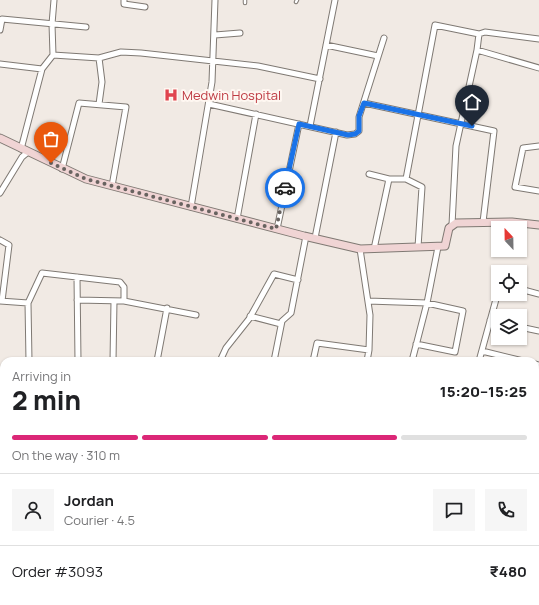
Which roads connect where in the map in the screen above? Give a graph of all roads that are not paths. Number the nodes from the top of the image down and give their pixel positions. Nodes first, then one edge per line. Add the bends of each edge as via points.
1 (54, 0) edge
2 (124, 0) edge
3 (215, 0) edge
4 (335, 0) edge
5 (145, 7) dead end
6 (52, 24) junction
7 (86, 27) dead end
8 (0, 30) edge
9 (240, 33) dead end
10 (479, 34) junction
11 (215, 35) junction
12 (384, 38) dead end
13 (539, 39) edge
14 (326, 46) junction
15 (477, 50) junction
16 (53, 55) junction
17 (378, 56) junction
18 (99, 58) junction
19 (213, 60) junction
20 (0, 64) edge
21 (539, 68) edge
22 (42, 69) junction
23 (320, 79) junction
24 (364, 103) junction
25 (99, 104) junction
26 (209, 104) junction
27 (256, 114) junction
28 (418, 114) junction
29 (461, 123) junction
30 (299, 124) junction
31 (310, 126) junction
32 (336, 132) junction
33 (0, 138) edge
34 (539, 146) edge
35 (24, 150) junction
36 (62, 169) junction
37 (369, 174) dead end
38 (389, 179) junction
39 (406, 179) junction
40 (112, 186) junction
41 (539, 191) edge
42 (0, 193) edge
43 (191, 207) junction
44 (237, 219) junction
45 (483, 222) junction
46 (452, 225) junction
47 (539, 225) edge
48 (276, 229) junction
49 (306, 236) junction
50 (315, 238) junction
51 (0, 240) edge
52 (418, 247) junction
53 (438, 247) junction
54 (360, 249) junction
55 (374, 249) junction
56 (77, 277) junction
57 (298, 280) junction
58 (527, 291) edge
59 (539, 294) edge
60 (77, 300) junction
61 (1, 301) edge
62 (114, 301) junction
63 (124, 301) junction
64 (368, 301) junction
65 (495, 301) edge
66 (427, 302) junction
67 (28, 303) junction
68 (167, 308) junction
69 (196, 315) dead end
70 (250, 316) junction
71 (490, 320) joint
72 (282, 324) junction
73 (527, 329) edge
74 (539, 332) edge
75 (416, 344) junction
76 (369, 350) junction
77 (482, 351) junction
78 (28, 357) edge
79 (78, 357) edge
80 (113, 357) edge
81 (158, 357) edge
82 (222, 357) edge
83 (275, 357) edge
84 (314, 357) edge
85 (368, 357) edge
86 (413, 357) edge
87 (480, 357) edge
88 (507, 357) edge

1 - 6 street
2 - 5 street via 124,4
3 - 11 street
4 - 14 street
6 - 7 street
6 - 8 street via 2,19
6 - 16 street
9 - 11 street
10 - 13 street via 485,32
10 - 15 street
10 - 28 street via 435,25
11 - 19 street
12 - 17 street
14 - 17 street
14 - 23 street
15 - 21 street
15 - 29 street
16 - 18 street
16 - 22 street
17 - 24 street
18 - 19 street via 121,52
18 - 25 street via 102,82
19 - 23 street
19 - 26 street
20 - 22 street
22 - 35 street
23 - 31 street
24 - 28 street
24 - 32 street via 359,116 359,131 355,134
25 - 36 street via 79,104
25 - 40 street via 126,107
26 - 27 street
26 - 43 street
27 - 30 street
27 - 44 street
28 - 29 street
28 - 39 street
29 - 45 street via 494,131
29 - 46 street via 456,146
30 - 31 street
30 - 48 street
31 - 32 street
32 - 50 street
33 - 35 street
34 - 41 street via 522,148 515,187
35 - 36 street
35 - 42 street
36 - 40 street
37 - 38 street
38 - 39 street
38 - 55 street
39 - 52 street via 422,187
40 - 43 street
43 - 44 street
44 - 48 street
45 - 46 street
45 - 47 street
46 - 53 street via 445,246
48 - 49 street
49 - 50 street
49 - 57 street
50 - 54 street
51 - 61 street via 9,246
52 - 53 street
52 - 55 street
53 - 66 street
54 - 55 street
54 - 64 street
56 - 60 street
56 - 63 street via 120,282 124,287
56 - 67 street via 42,273
57 - 70 street via 274,274
57 - 72 street via 291,313
58 - 59 street
60 - 62 street
60 - 79 street
61 - 67 street
62 - 63 street
62 - 80 street
63 - 68 street
64 - 66 street
64 - 76 street
65 - 71 street
66 - 75 street
66 - 75 street via 464,311 455,352
67 - 78 street
68 - 69 street
68 - 81 street
70 - 72 street
70 - 82 street
71 - 77 street
72 - 83 street
73 - 74 street
75 - 86 street
76 - 84 street via 317,343
76 - 85 street
77 - 87 street
77 - 88 street

